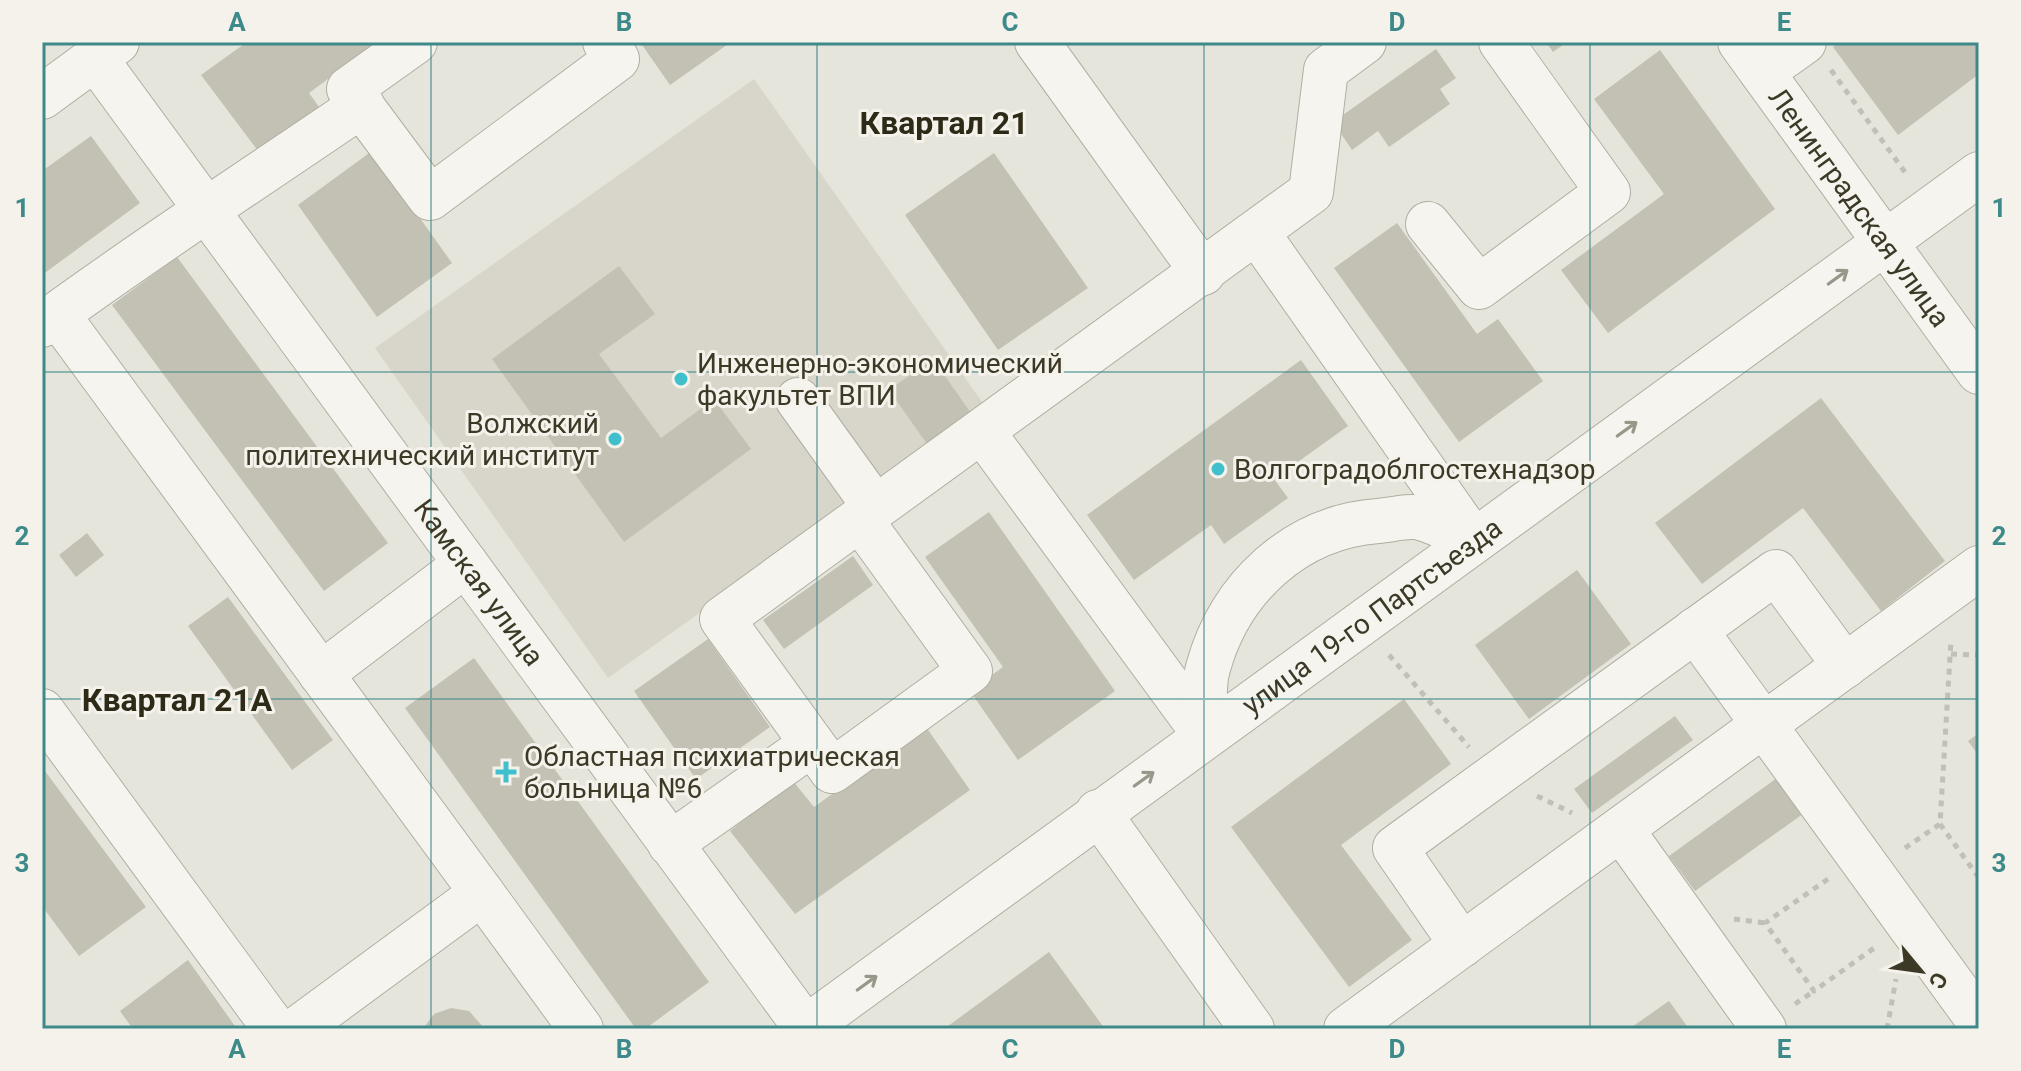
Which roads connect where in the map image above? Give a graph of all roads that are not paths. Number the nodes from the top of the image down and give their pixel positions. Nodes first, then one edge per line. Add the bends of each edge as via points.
1 (415, 42) edge
2 (605, 42) edge
3 (1037, 42) edge
4 (1364, 42) edge
5 (1501, 42) edge
6 (106, 50) edge
7 (1816, 54) edge
8 (1751, 57) edge
9 (42, 97) edge
10 (362, 105) junction
11 (1979, 174) edge
12 (207, 211) junction
13 (1428, 224) dead end
14 (1258, 234) junction
15 (1886, 242) junction
16 (1203, 273) junction
17 (49, 319) edge
18 (1979, 372) edge
19 (798, 400) dead end
20 (982, 431) junction
21 (868, 513) junction
22 (1473, 540) junction
23 (466, 564) junction
24 (1967, 576) edge
25 (1695, 630) junction
26 (1845, 666) junction
27 (321, 674) junction
28 (42, 711) edge
29 (1766, 724) junction
30 (1205, 735) junction
31 (812, 744) junction
32 (1098, 812) junction
33 (1621, 829) junction
34 (670, 844) junction
35 (482, 893) junction
36 (1462, 945) junction
37 (1979, 1021) edge
38 (805, 1028) edge
39 (275, 1029) edge
40 (297, 1029) edge
41 (581, 1029) edge
42 (1252, 1029) edge
43 (1346, 1029) edge
44 (1764, 1029) edge

1 - 10 street via 349,89
2 - 10 street via 617,59 430,198
3 - 16 street
4 - 14 street via 1326,70 1311,192
5 - 13 street via 1608,192 1479,287
6 - 9 street
6 - 12 street, Камская улица
7 - 8 street
8 - 15 street, Ленинградская улица
10 - 12 street
11 - 15 street, улица 19-го Партсъезда
12 - 17 street via 150,245
12 - 23 street, Камская улица
14 - 16 street
14 - 22 street
15 - 18 street, Ленинградская улица
22 -> 15 street, улица 19-го Партсъезда
16 - 20 street
17 - 27 street
19 - 21 street
20 - 21 street
20 - 30 street
21 - 31 street via 722,619
21 - 31 street via 970,671 832,771
22 - 30 street, улица 19-го Партсъезда
22 - 30 street via 1419,517 1368,521 1316,535 1279,558 1246,589 1222,629 1207,671
23 - 27 street
23 - 34 street, Камская улица
24 - 26 street
25 - 26 street via 1776,572
25 - 29 street
25 - 36 street via 1395,848
26 - 29 street
27 - 35 street
28 - 39 street
29 - 33 street
29 - 37 street via 1855,880
32 -> 30 street, улица 19-го Партсъезда
31 - 34 street
38 -> 32 street, улица 19-го Партсъезда
32 - 42 street
33 - 36 street
33 - 44 street
34 - 38 street, Камская улица
35 - 40 street
35 - 41 street
36 - 43 street

